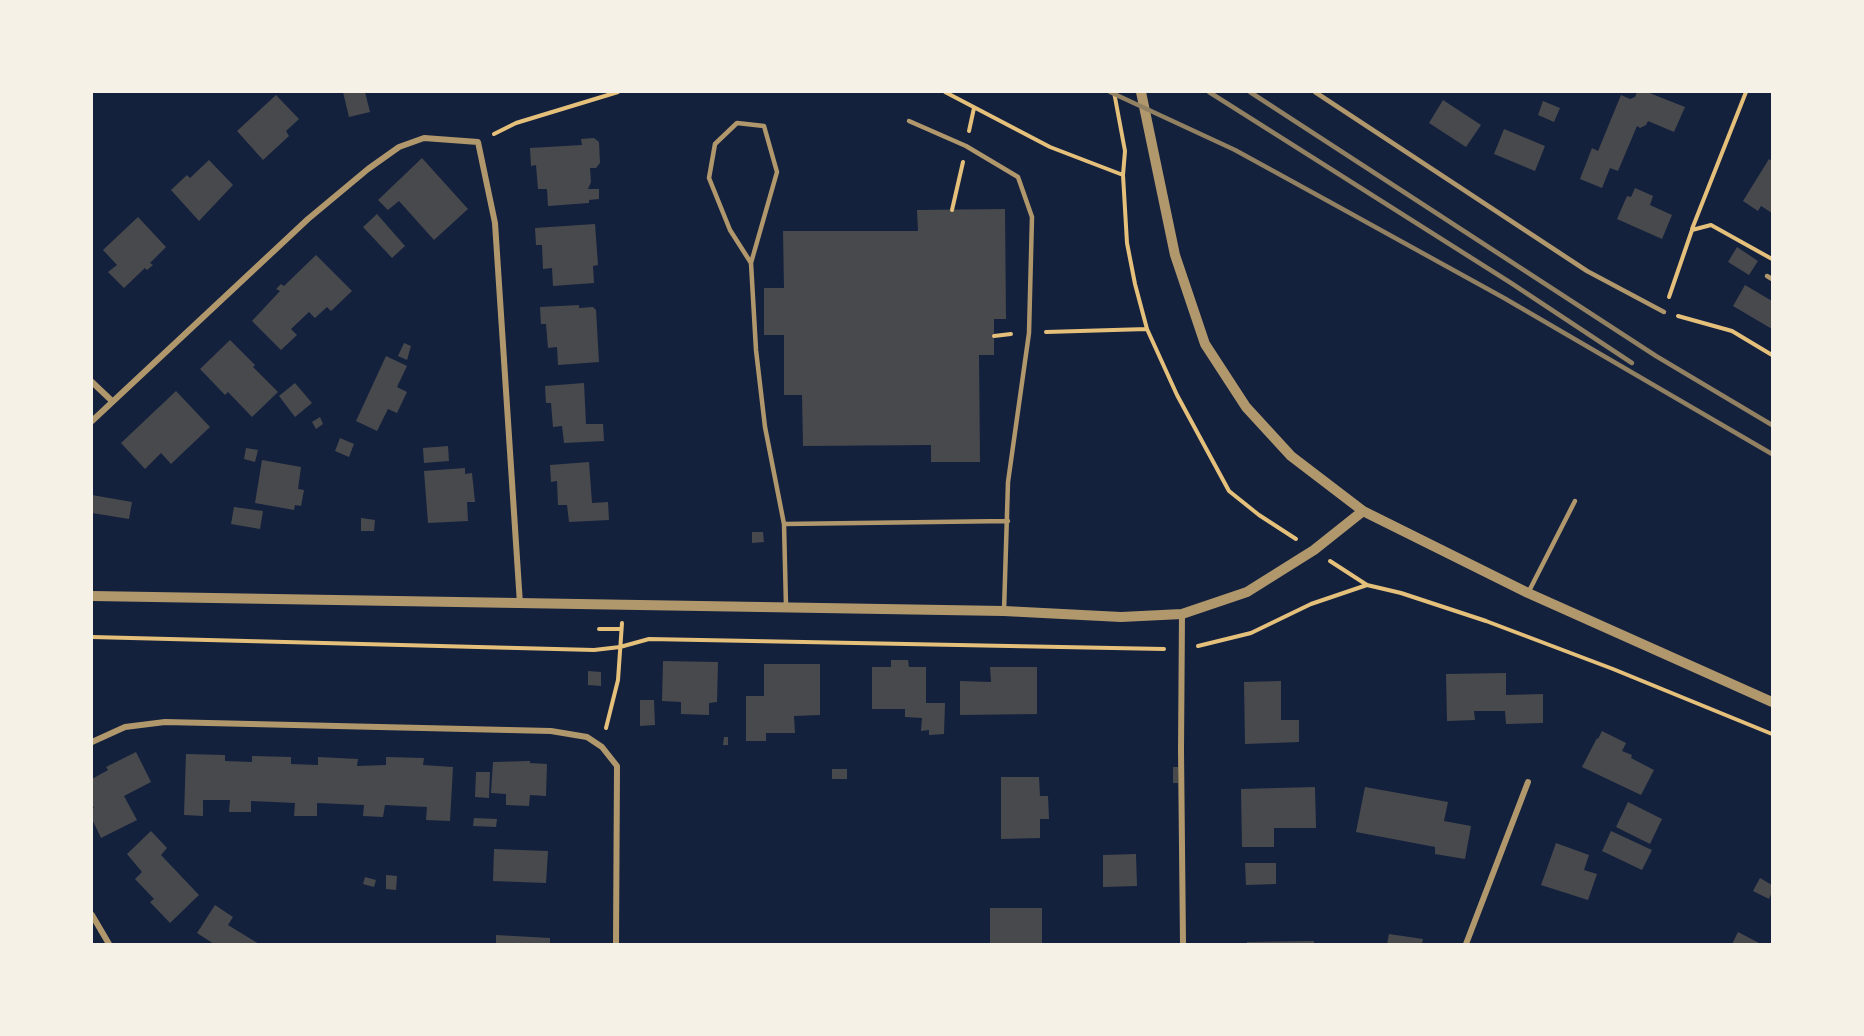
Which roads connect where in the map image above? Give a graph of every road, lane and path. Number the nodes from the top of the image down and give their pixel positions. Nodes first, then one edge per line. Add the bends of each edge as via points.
1 (618, 92) edge
2 (945, 92) edge
3 (1114, 92) edge
4 (1141, 92) edge
5 (1316, 92) edge
6 (1746, 92) edge
7 (909, 121) dead end
8 (478, 142) junction
9 (1123, 175) junction
10 (1692, 230) junction
11 (1773, 260) edge
12 (751, 263) junction
13 (1664, 312) junction
14 (1147, 329) junction
15 (1029, 333) junction
16 (994, 336) dead end
17 (1773, 355) edge
18 (92, 382) edge
19 (112, 401) junction
20 (92, 421) edge
21 (1575, 501) dead end
22 (1363, 511) junction
23 (1008, 520) junction
24 (784, 524) junction
25 (1314, 550) junction
26 (1367, 585) junction
27 (1528, 593) junction
28 (92, 596) edge
29 (520, 604) junction
30 (623, 605) junction
31 (786, 608) junction
32 (1004, 611) junction
33 (1182, 614) junction
34 (599, 629) dead end
35 (621, 629) junction
36 (92, 637) edge
37 (620, 647) junction
38 (1182, 650) junction
39 (1773, 702) edge
40 (1773, 734) edge
41 (92, 742) edge
42 (602, 747) junction
43 (1528, 782) dead end
44 (92, 915) edge
45 (109, 945) edge
46 (616, 945) edge
47 (1183, 945) edge
48 (1466, 945) edge

1 - 8 path via 516,123
2 - 9 path via 1050,147
3 - 9 path via 1125,151
4 - 22 street via 1174,255 1205,344 1246,407 1291,456
5 - 13 lane via 1587,271
6 - 10 path
7 - 15 lane via 966,146 1018,177 1032,217
8 - 19 street via 424,138 399,147 308,219
8 - 29 street via 495,223
9 - 14 path via 1127,243
10 - 11 path via 1711,225
10 - 13 path
12 - 12 lane via 777,172 764,126 736,123 715,144 709,178 730,230
12 - 24 lane via 765,427
13 - 17 path via 1732,331
14 - 15 path
14 - 25 path via 1177,395 1229,491
15 - 16 path
15 - 23 lane via 1008,482
18 - 19 street
19 - 20 street
21 - 27 lane
22 - 25 street
22 - 27 street
23 - 24 lane
23 - 32 lane
24 - 31 lane
25 - 26 path
25 - 33 street via 1247,592
26 - 38 path via 1311,604 1251,633
26 - 40 path via 1486,621
27 - 39 street
28 - 29 street
29 - 30 street
30 - 31 street
30 - 35 path
31 - 32 street
32 - 33 street via 1121,617
33 - 38 street
34 - 35 path
35 - 37 path
36 - 37 path via 594,651
37 - 38 path via 650,639
37 - 42 path via 618,680
38 - 47 street
41 - 42 street via 125,727 165,722 551,731 587,737
42 - 46 street via 617,766
43 - 48 street
44 - 45 street

